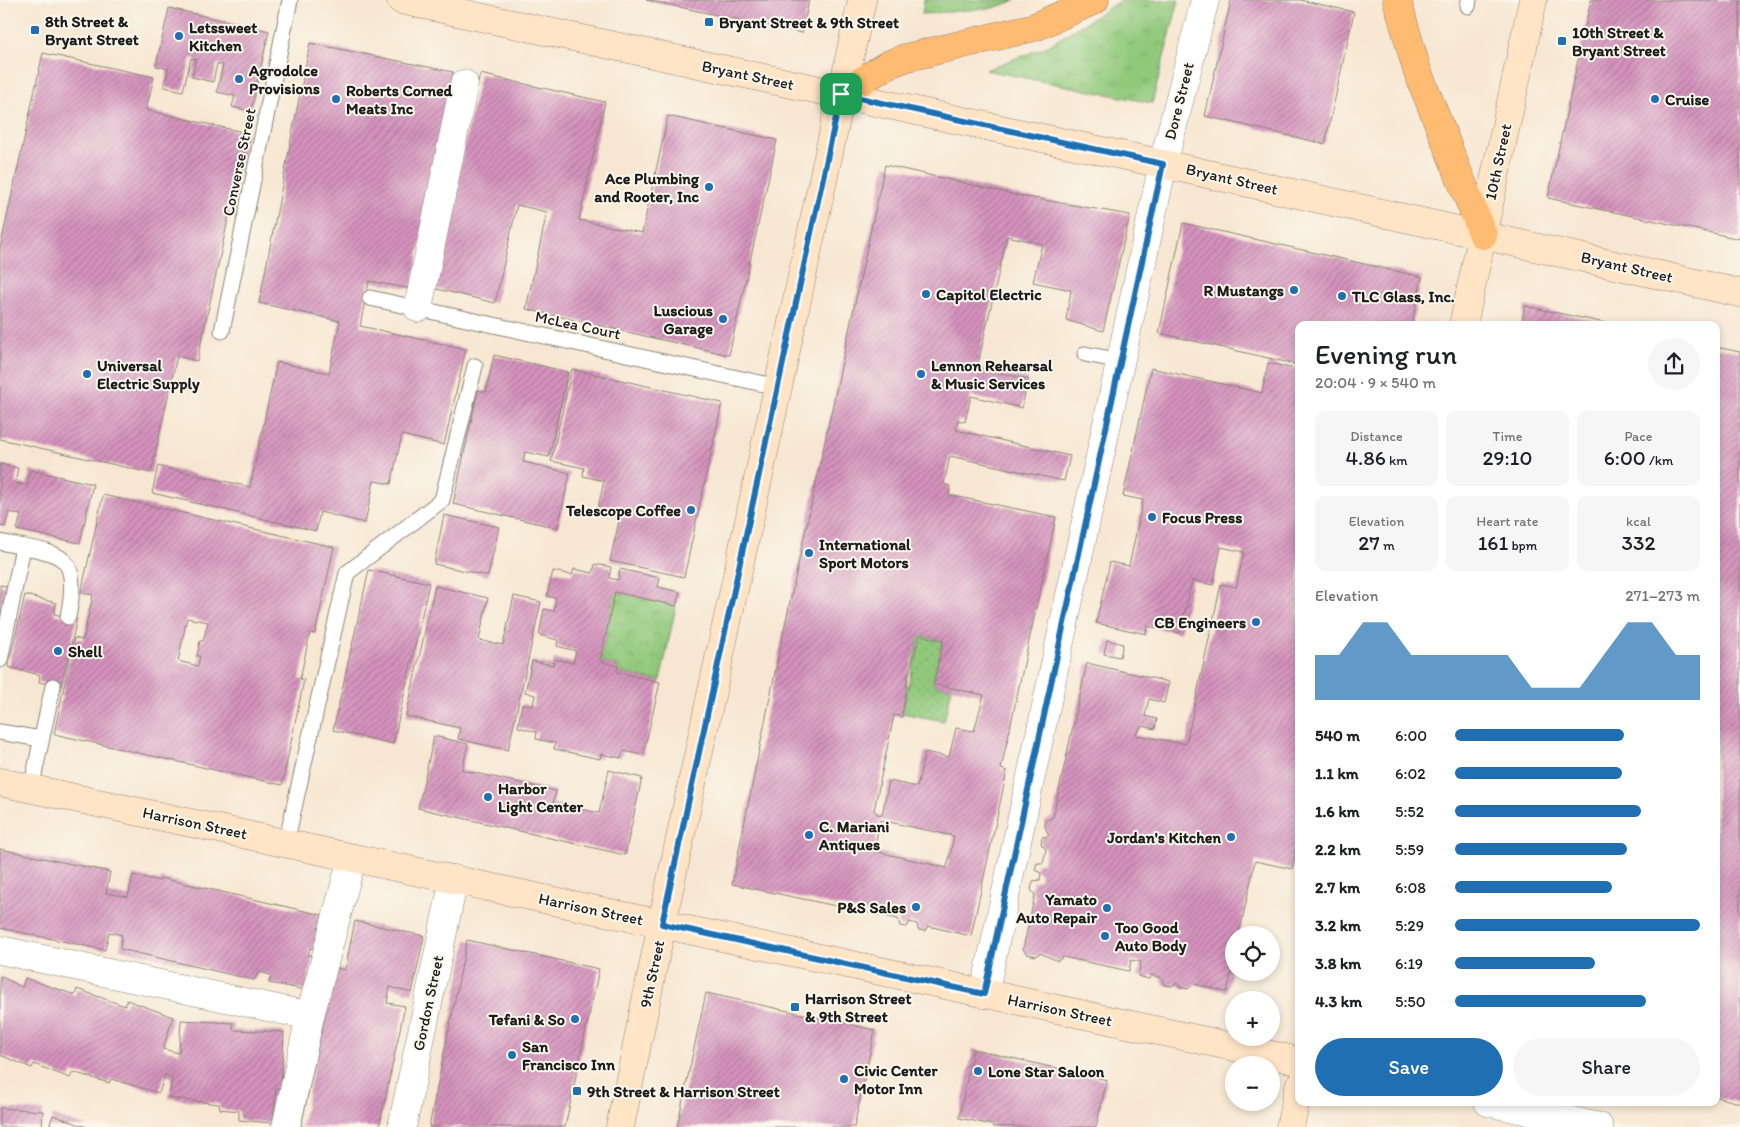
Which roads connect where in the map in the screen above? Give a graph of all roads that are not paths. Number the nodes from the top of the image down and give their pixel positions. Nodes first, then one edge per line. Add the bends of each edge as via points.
1 (290, 0) edge
2 (401, 0) edge
3 (862, 0) edge
4 (1095, 0) edge
5 (1205, 0) edge
6 (1397, 0) edge
7 (1533, 0) edge
8 (464, 84) dead end
9 (841, 94) junction
10 (1163, 164) junction
11 (1483, 235) junction
12 (1740, 293) edge
13 (370, 298) dead end
14 (418, 308) junction
15 (1464, 321) edge
16 (222, 331) dead end
17 (1085, 354) dead end
18 (1121, 361) junction
19 (475, 366) dead end
20 (778, 387) junction
21 (0, 542) edge
22 (23, 547) junction
23 (68, 617) dead end
24 (0, 660) edge
25 (53, 686) dead end
26 (0, 732) edge
27 (41, 739) junction
28 (0, 782) edge
29 (30, 789) junction
30 (286, 843) junction
31 (352, 858) junction
32 (454, 879) junction
33 (662, 924) junction
34 (0, 950) edge
35 (984, 994) junction
36 (310, 1016) junction
37 (1295, 1060) edge
38 (1295, 1104) edge
39 (1499, 1106) edge
40 (1540, 1121) edge
41 (286, 1127) edge
42 (402, 1127) edge
43 (620, 1127) edge
44 (1290, 1127) edge
45 (1599, 1127) edge

1 - 16 lane, Converse Street
2 - 9 main road, Bryant Street
3 - 9 main road, 9th Street
4 - 9 highway via 1035,27 887,65
5 - 10 street, Dore Street
6 - 11 highway via 1417,70
7 - 11 main road, 10th Street
8 - 14 street
9 - 10 main road, Bryant Street
9 - 20 main road, 9th Street
10 - 11 main road, Bryant Street
10 - 18 street, Dore Street
11 - 12 main road, Bryant Street
11 - 15 main road, 10th Street
13 - 14 lane, McLea Court
14 - 20 lane, McLea Court
17 - 18 lane
18 - 35 street, Dore Street
19 - 30 lane via 442,500 347,573
20 - 33 main road, 9th Street
21 - 22 lane
22 - 23 lane via 57,554 71,569
22 - 24 lane
25 - 27 lane
26 - 27 lane
27 - 29 lane
28 - 29 main road, Harrison Street
29 - 30 main road, Harrison Street
30 - 31 main road, Harrison Street
31 - 32 main road, Harrison Street
31 - 36 street
32 - 33 main road, Harrison Street
32 - 42 street, Gordon Street
33 - 35 main road, Harrison Street
33 - 43 main road, 9th Street
34 - 36 street
35 - 37 main road, Harrison Street
36 - 41 street
38 - 44 main road
39 - 40 street
40 - 45 street

